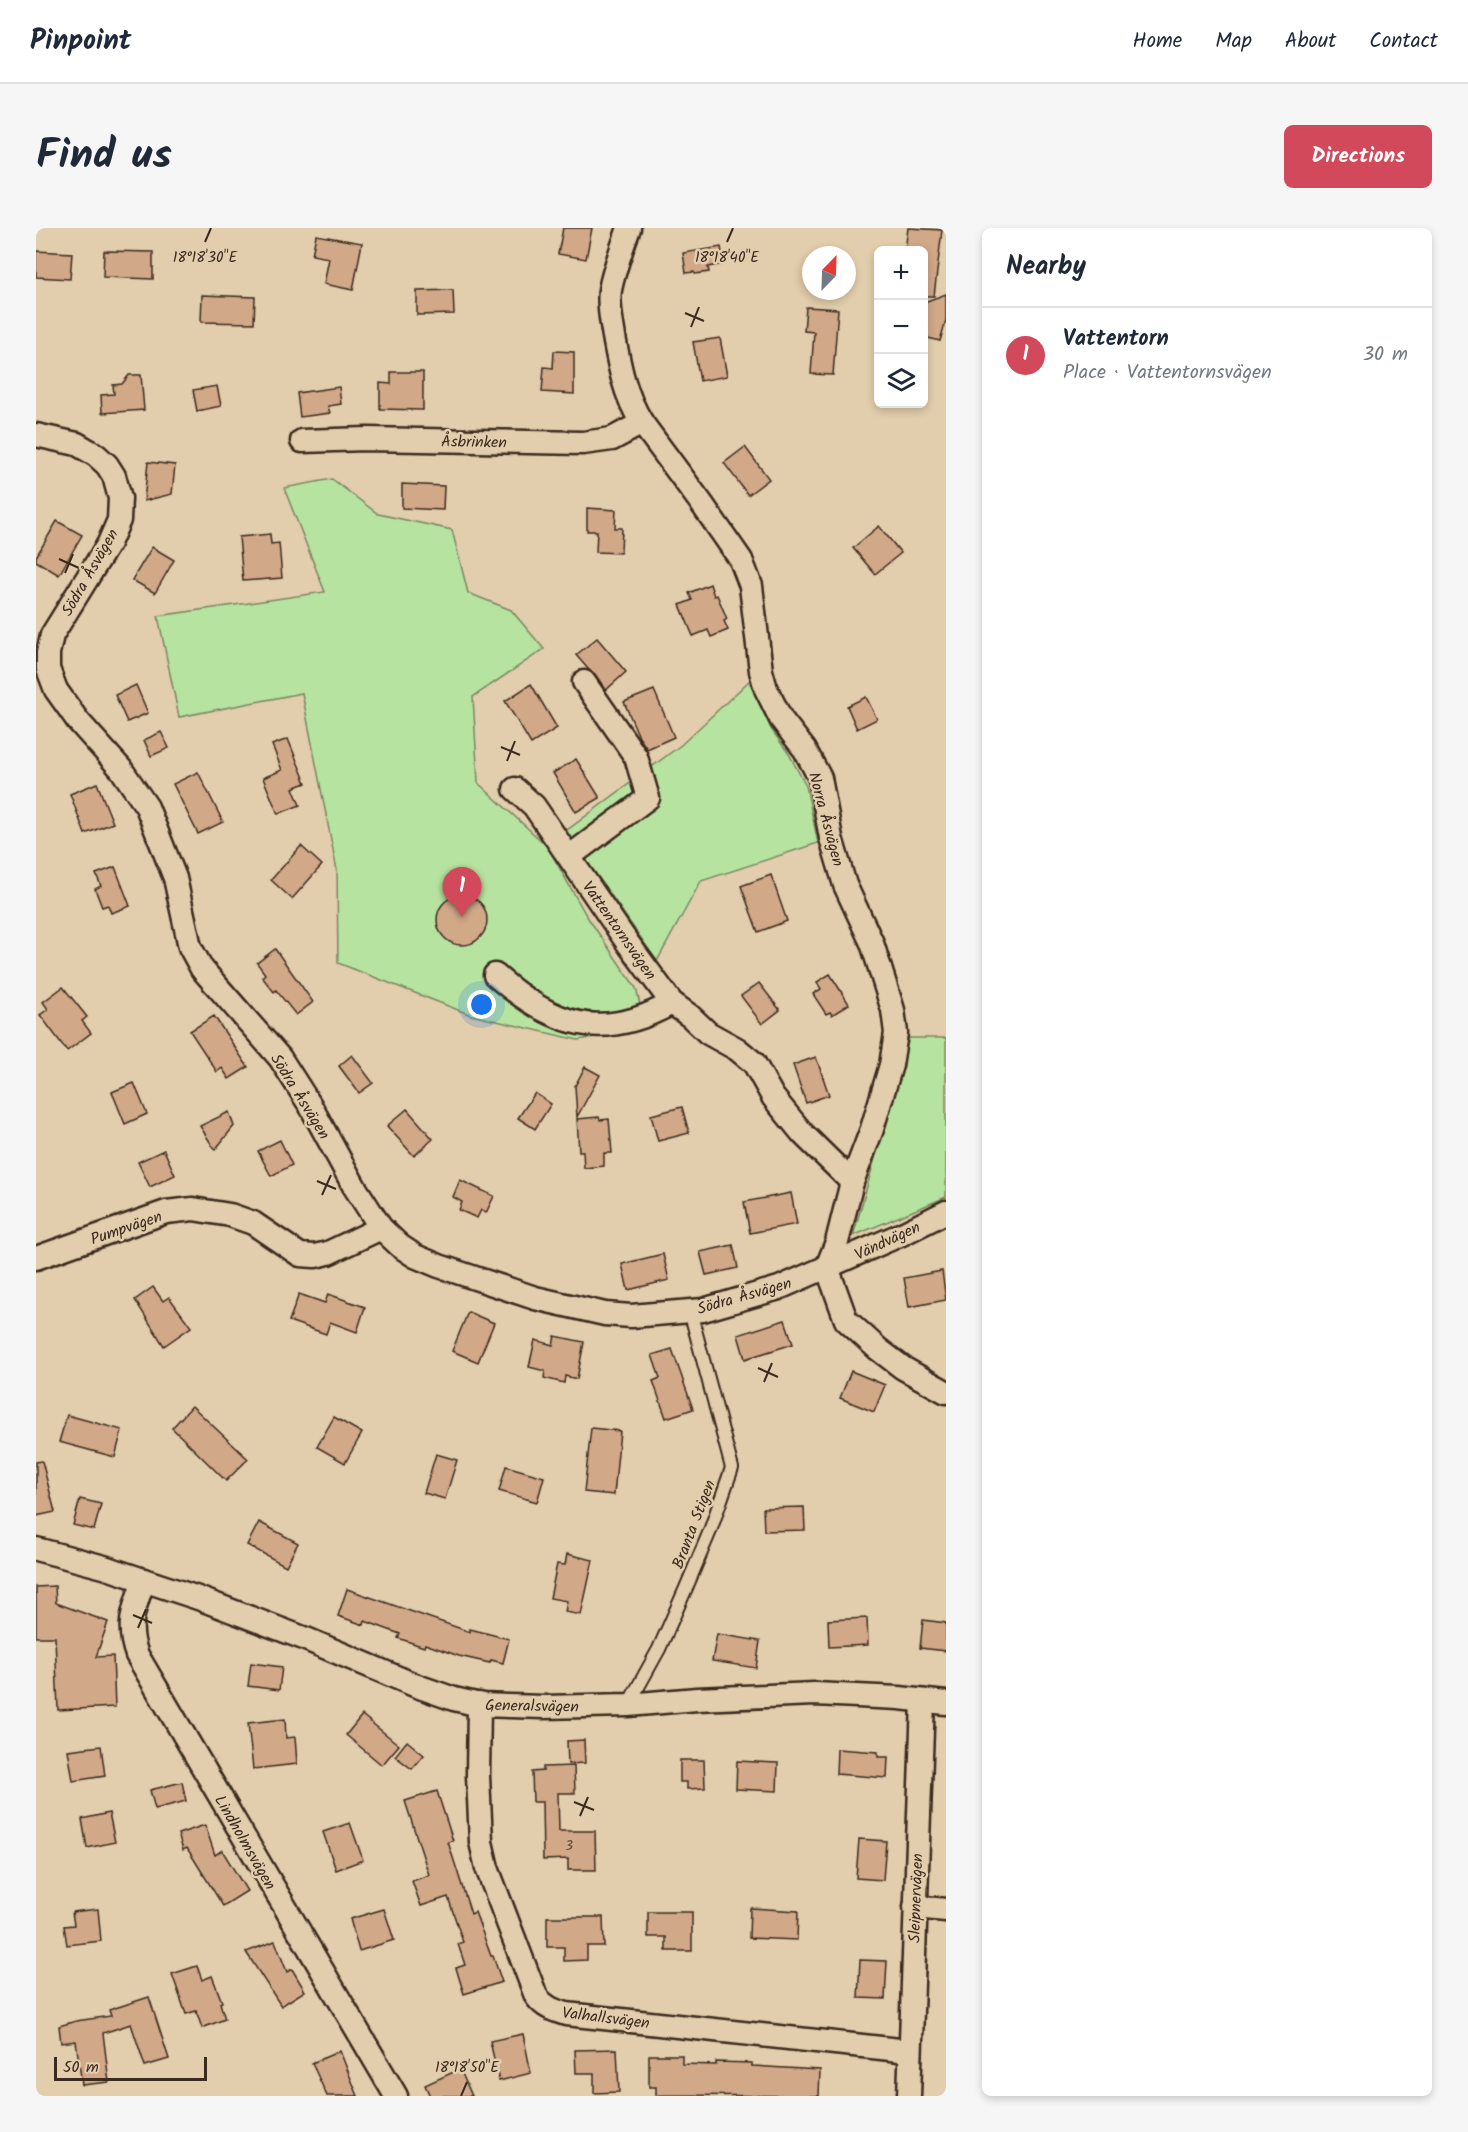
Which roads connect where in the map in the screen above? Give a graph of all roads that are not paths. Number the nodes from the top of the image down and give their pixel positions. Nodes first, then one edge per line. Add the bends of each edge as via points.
1 (629, 228) edge
2 (642, 423) junction
3 (36, 435) edge
4 (302, 441) dead end
5 (584, 682) dead end
6 (514, 789) dead end
7 (570, 856) junction
8 (495, 975) dead end
9 (672, 1003) junction
10 (852, 1182) junction
11 (946, 1212) edge
12 (381, 1228) junction
13 (36, 1258) edge
14 (828, 1267) junction
15 (690, 1311) junction
16 (946, 1392) edge
17 (36, 1549) edge
18 (144, 1580) junction
19 (923, 1701) junction
20 (946, 1702) edge
21 (479, 1704) junction
22 (628, 1705) junction
23 (915, 1907) junction
24 (946, 1910) edge
25 (909, 2051) junction
26 (396, 2096) edge
27 (909, 2096) edge

1 - 2 street, Norra Åsvägen via 613,275 610,311 620,373
2 - 4 street, Åsbrinken via 612,439 583,443
2 - 10 street, Norra Åsvägen via 741,560 751,586 766,689 820,778 839,867 872,943 892,1010 896,1034 891,1065
3 - 12 street, Södra Åsvägen via 77,444 96,454 110,470 120,498 119,520 110,543 52,635 48,669 56,690 147,807 175,878 190,947 202,969 280,1058
5 - 7 street via 636,757 648,798
6 - 7 street, Vattentornsvägen via 534,806
7 - 9 street, Vattentornsvägen
8 - 9 street via 520,997 546,1012 598,1027 656,1012
9 - 10 street, Vattentornsvägen via 754,1063 773,1097 803,1134
10 - 14 street, Norra Åsvägen
11 - 14 street, Vändvägen
12 - 13 street, Pumpvägen via 315,1257 300,1255 253,1223 193,1209 166,1212
12 - 15 street, Södra Åsvägen via 415,1256 535,1298 614,1315
14 - 15 street, Södra Åsvägen via 779,1288
14 - 16 street via 846,1320 903,1368
15 - 22 lane, Branta Stigen via 732,1468 686,1588
17 - 18 street, Generalsvägen
18 - 21 street, Generalsvägen via 417,1686
18 - 26 street, Lindholmsvägen via 131,1621 131,1639 137,1655
19 - 20 street, Generalsvägen
19 - 22 street, Generalsvägen via 815,1694
19 - 23 street, Sleipnervägen
21 - 22 street, Generalsvägen
21 - 25 street, Valhallsvägen via 481,1842 487,1868 540,2002 566,2014
23 - 24 street
23 - 25 street, Sleipnervägen
25 - 27 street, Sleipnervägen

